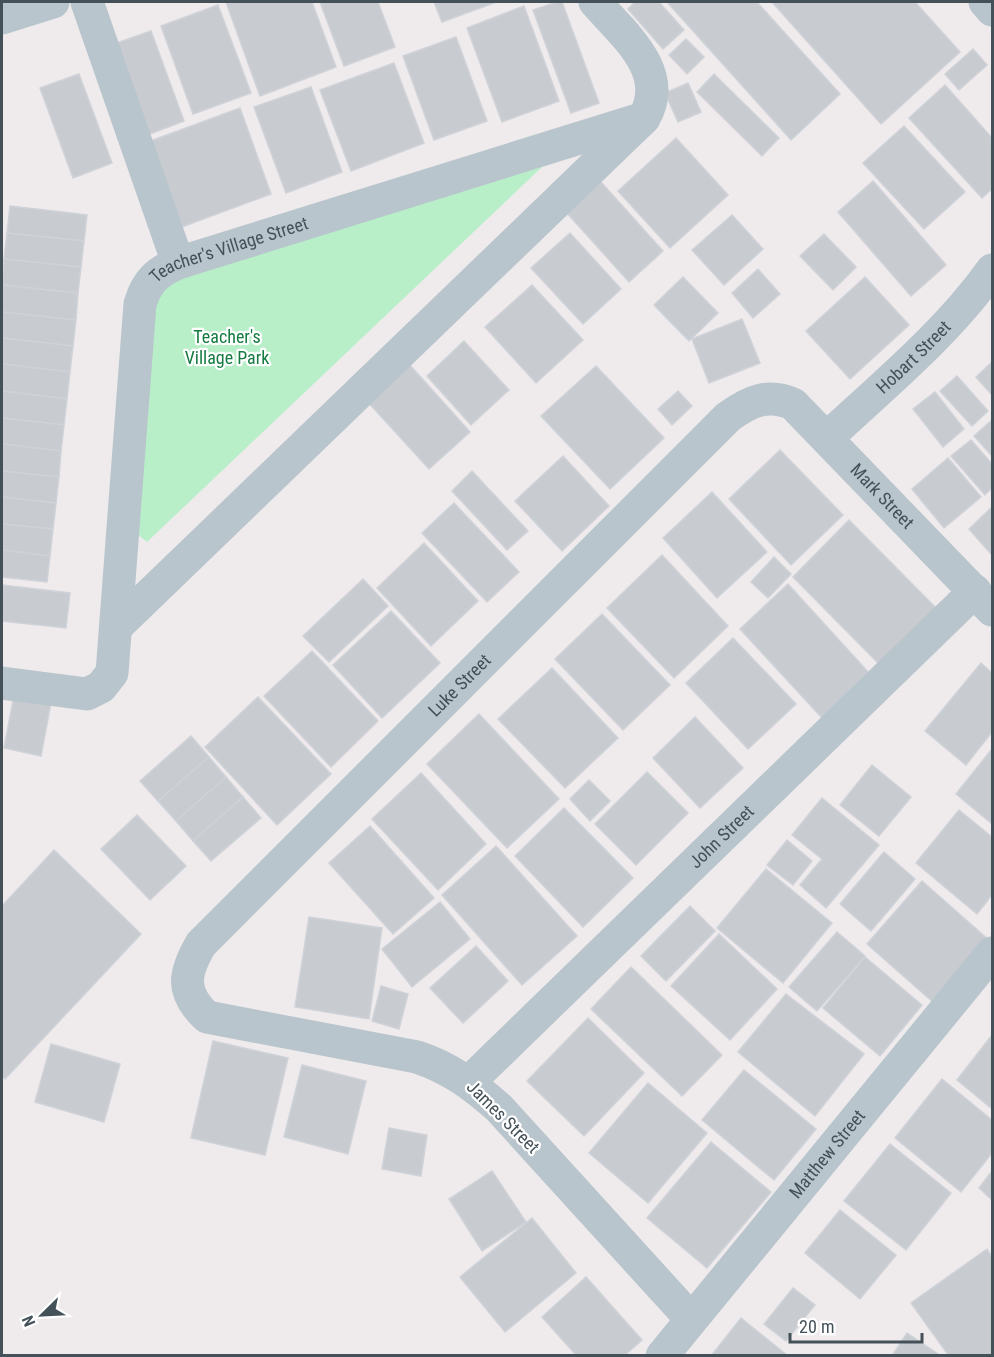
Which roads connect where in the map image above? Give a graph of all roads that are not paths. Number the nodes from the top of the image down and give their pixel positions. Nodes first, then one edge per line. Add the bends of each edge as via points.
1 (53, 2) edge
2 (87, 2) edge
3 (595, 2) edge
4 (985, 2) edge
5 (993, 10) edge
6 (2, 18) edge
7 (644, 118) junction
8 (178, 263) junction
9 (993, 270) edge
10 (764, 398) joint
11 (828, 437) junction
12 (984, 600) edge
13 (116, 627) junction
14 (2, 683) edge
15 (993, 953) edge
16 (190, 996) joint
17 (468, 1082) junction
18 (691, 1319) junction
19 (662, 1356) edge

1 - 6 street
2 - 8 street
3 - 7 street via 645,61 653,86 653,103
4 - 5 street
7 - 8 street, Teacher's Village Street
7 - 13 street
8 - 13 street, Teacher's Village Street via 158,272 145,288 140,304
9 - 11 street, Hobart Street via 941,331
10 - 11 street, Mark Street via 779,398 793,404
10 - 16 street, Luke Street via 745,404 728,417 201,944 186,979
11 - 12 street, Mark Street
12 - 17 street, John Street
13 - 14 street, Teacher's Village Street via 112,673 101,687 87,694
15 - 18 street, Matthew Street
16 - 17 street, James Street via 207,1017 221,1022 417,1057 443,1065
17 - 18 street, James Street via 499,1108
18 - 19 street, Matthew Street

